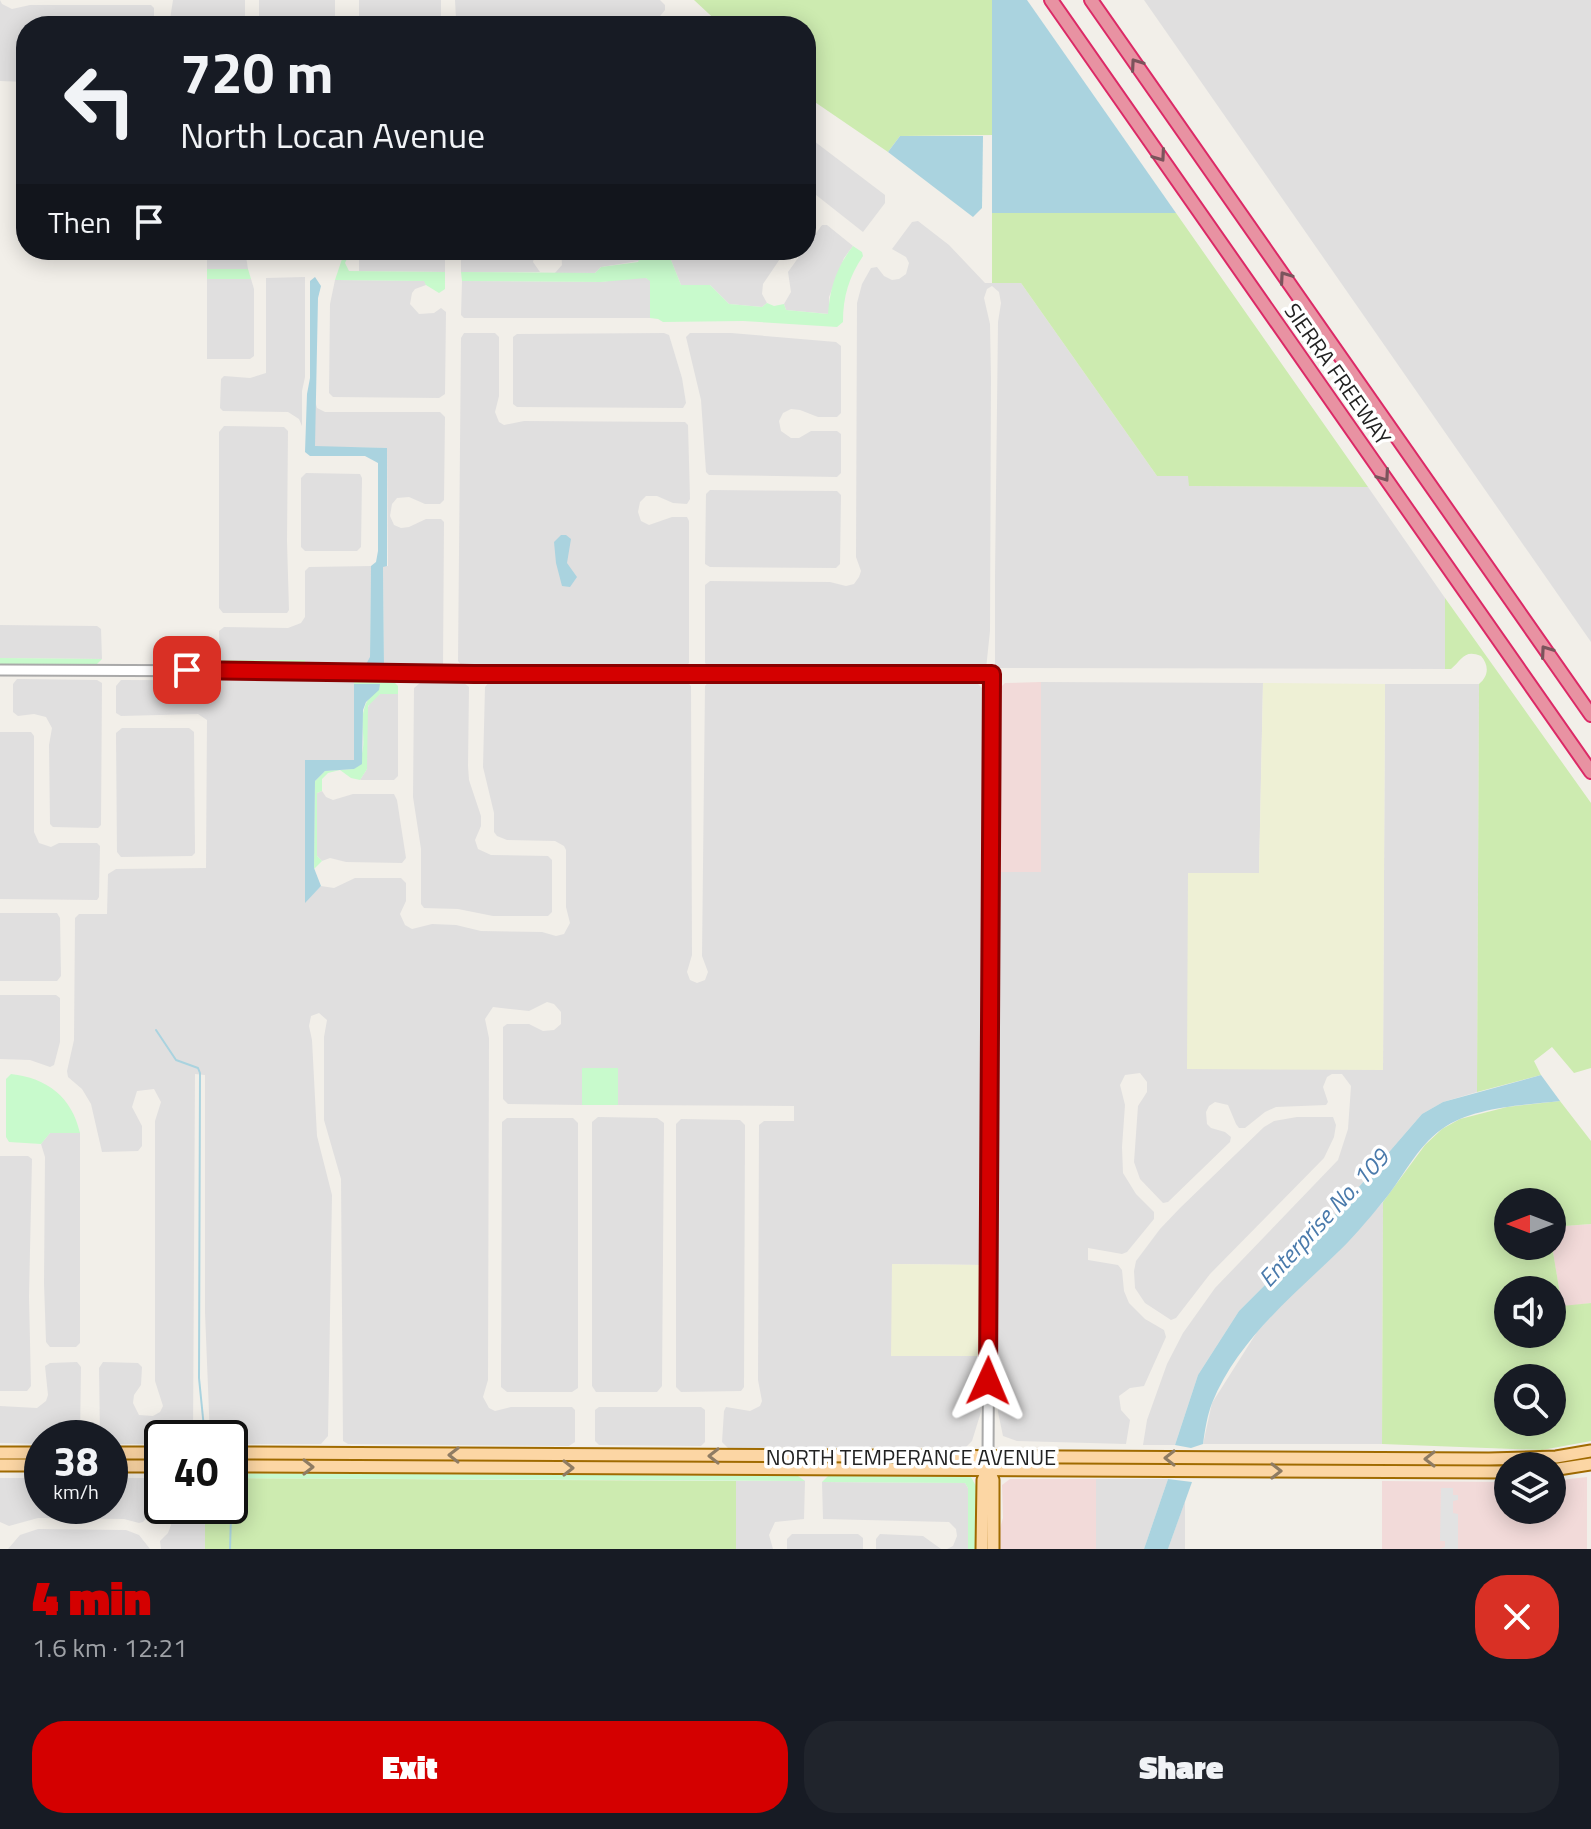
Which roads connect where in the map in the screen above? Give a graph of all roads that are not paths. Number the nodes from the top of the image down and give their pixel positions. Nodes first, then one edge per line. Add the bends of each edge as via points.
1 (1051, 0) edge
2 (1091, 0) edge
3 (0, 670) edge
4 (1591, 715) edge
5 (1591, 772) edge
6 (1591, 1451) edge
7 (0, 1453) edge
8 (24, 1453) edge
9 (248, 1453) edge
10 (1566, 1459) edge
11 (988, 1463) junction
12 (1494, 1464) edge
13 (1566, 1464) edge
14 (1591, 1464) edge
15 (0, 1465) edge
16 (24, 1465) edge
17 (1494, 1465) edge
18 (248, 1466) edge
19 (1469, 1472) junction
20 (1494, 1472) edge
21 (982, 1549) edge
22 (993, 1549) edge

1 -> 5 highway, SIERRA FREEWAY
4 -> 2 highway, SIERRA FREEWAY
3 - 11 street via 992,674
6 - 10 main road, NORTH TEMPERANCE AVENUE
7 - 8 main road
11 -> 9 main road, NORTH TEMPERANCE AVENUE
12 -> 11 main road, NORTH TEMPERANCE AVENUE
18 -> 11 main road, NORTH TEMPERANCE AVENUE
11 -> 19 main road, NORTH TEMPERANCE AVENUE
11 - 21 main road
11 - 22 main road via 993,1480
13 - 14 main road, NORTH TEMPERANCE AVENUE
15 - 16 main road
17 - 19 main road
19 - 20 main road, NORTH TEMPERANCE AVENUE

